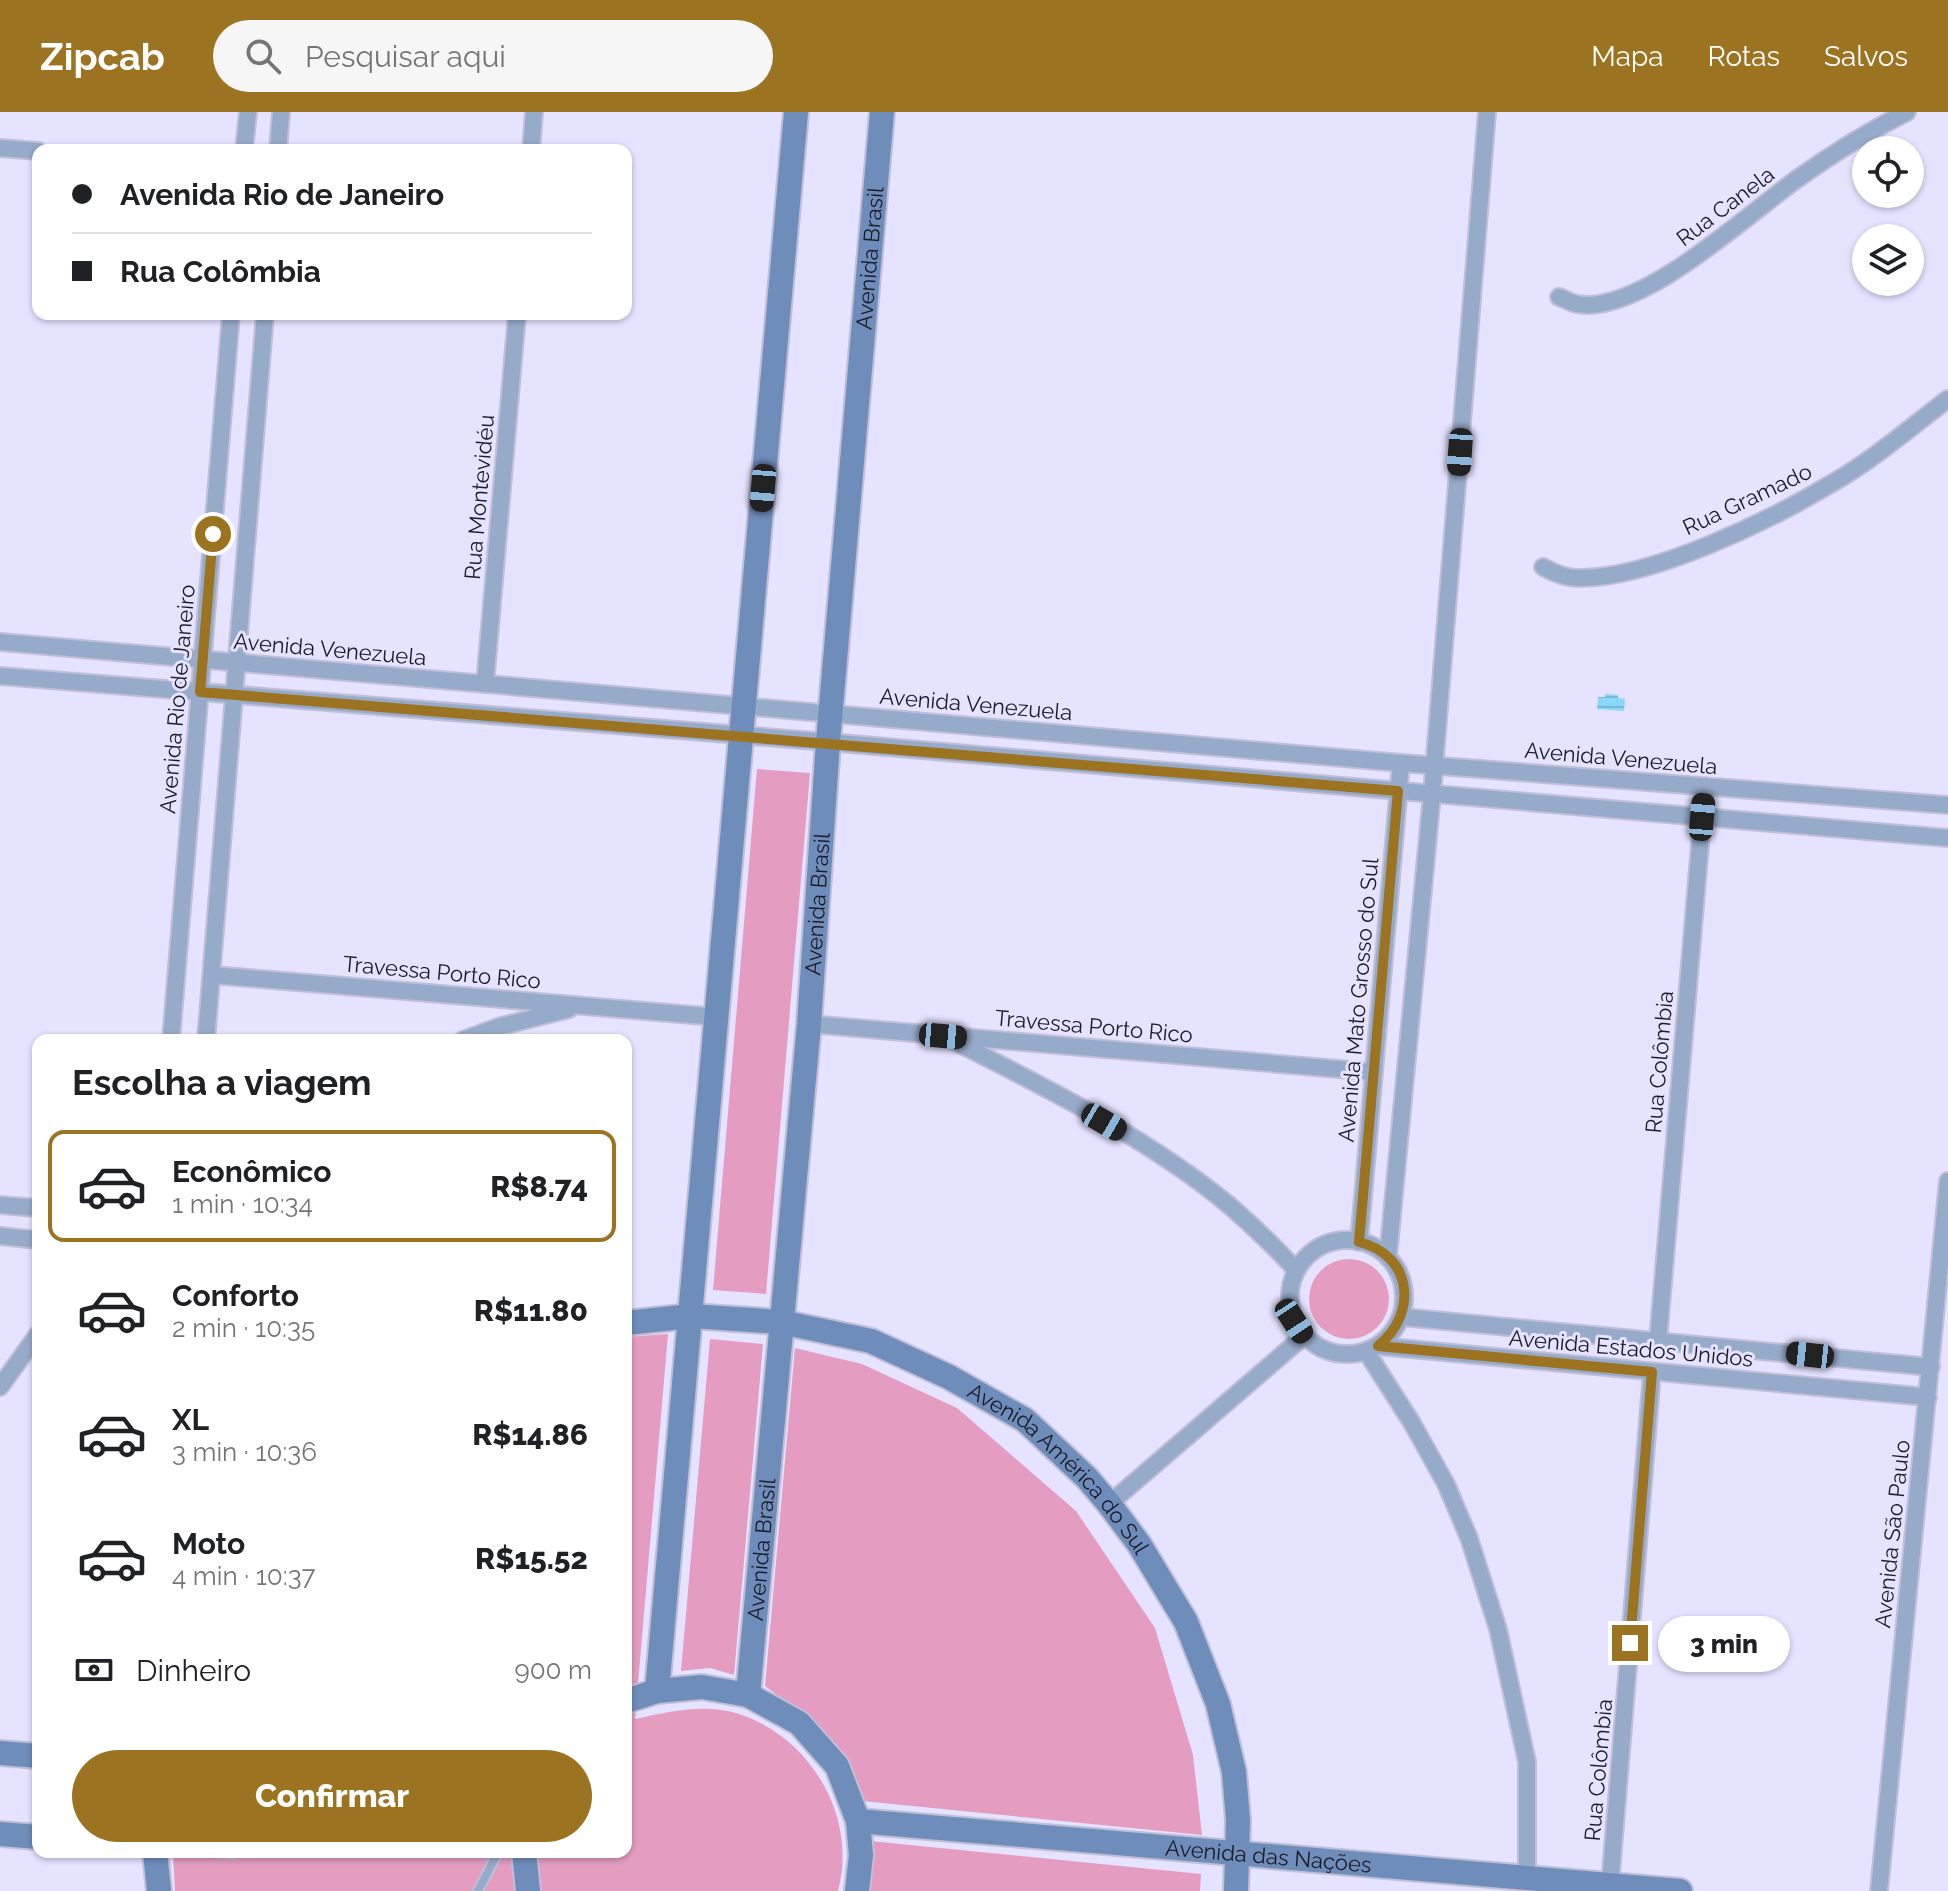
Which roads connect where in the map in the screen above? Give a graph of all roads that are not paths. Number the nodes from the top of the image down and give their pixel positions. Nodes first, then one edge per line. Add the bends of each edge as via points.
1 (248, 112) edge
2 (281, 112) edge
3 (534, 112) edge
4 (796, 112) edge
5 (882, 112) edge
6 (1487, 112) edge
7 (1907, 112) edge
8 (245, 144) edge
9 (278, 144) edge
10 (531, 144) edge
11 (0, 148) edge
12 (32, 151) edge
13 (1559, 297) dead end
14 (230, 320) edge
15 (265, 320) edge
16 (516, 320) edge
17 (1948, 399) edge
18 (1543, 567) dead end
19 (0, 642) edge
20 (202, 660) junction
21 (236, 664) junction
22 (0, 676) edge
23 (485, 684) junction
24 (200, 692) junction
25 (234, 695) junction
26 (744, 707) junction
27 (831, 714) junction
28 (741, 735) junction
29 (828, 742) junction
30 (1401, 763) junction
31 (1435, 765) junction
32 (1705, 786) junction
33 (1398, 791) junction
34 (1432, 794) junction
35 (1948, 805) edge
36 (1702, 817) junction
37 (1948, 838) edge
38 (212, 975) junction
39 (582, 1005) junction
40 (717, 1017) junction
41 (809, 1024) junction
42 (172, 1034) edge
43 (207, 1034) edge
44 (479, 1034) edge
45 (943, 1036) junction
46 (1374, 1072) junction
47 (1948, 1181) edge
48 (0, 1205) edge
49 (32, 1208) edge
50 (0, 1236) edge
51 (32, 1239) edge
52 (1359, 1242) junction
53 (1388, 1257) junction
54 (1296, 1270) junction
55 (691, 1316) junction
56 (1402, 1317) junction
57 (632, 1322) edge
58 (781, 1322) junction
59 (1304, 1336) junction
60 (1658, 1341) junction
61 (32, 1342) edge
62 (1372, 1349) junction
63 (1931, 1367) junction
64 (1652, 1372) junction
65 (0, 1387) edge
66 (1928, 1397) junction
67 (1109, 1504) junction
68 (657, 1691) junction
69 (748, 1695) junction
70 (632, 1699) edge
71 (0, 1753) edge
72 (32, 1756) edge
73 (858, 1821) junction
74 (0, 1834) edge
75 (32, 1837) edge
76 (1238, 1855) junction
77 (156, 1858) edge
78 (495, 1858) edge
79 (525, 1858) edge
80 (1527, 1877) junction
81 (1610, 1885) junction
82 (159, 1891) edge
83 (478, 1891) edge
84 (528, 1891) edge
85 (857, 1891) edge
86 (1236, 1891) edge
87 (1680, 1891) edge
88 (1879, 1891) edge

1 - 8 street
2 - 9 street
3 - 10 street
4 - 26 main road
5 - 27 main road, Avenida Brasil
6 - 31 street
7 - 13 street, Rua Canela via 1798,178 1668,276 1600,303 1578,304
11 - 12 street
14 - 20 street, Avenida Rio de Janeiro
15 - 21 street
16 - 23 street, Rua Montevidéu
17 - 18 street, Rua Gramado via 1834,483 1711,544 1602,576 1577,578
19 - 20 street, Avenida Venezuela
20 - 21 street, Avenida Venezuela
20 - 24 street, Avenida Rio de Janeiro
21 - 23 street, Avenida Venezuela
21 - 25 street
22 - 24 street
23 - 26 street, Avenida Venezuela
24 - 25 street
24 - 42 street, Avenida Rio de Janeiro
25 - 28 street
25 - 38 street
26 - 27 street, Avenida Venezuela
26 - 28 main road
27 - 29 main road, Avenida Brasil
27 - 30 street, Avenida Venezuela
28 - 29 street
28 - 40 main road
29 - 33 street
29 - 41 main road, Avenida Brasil
30 - 31 street, Avenida Venezuela
30 - 33 street, Avenida Mato Grosso do Sul
31 - 32 street, Avenida Venezuela
31 - 34 street
32 - 35 street, Avenida Venezuela
32 - 36 street, Rua Colômbia
33 - 34 street
33 - 46 street, Avenida Mato Grosso do Sul
34 - 36 street
34 - 53 street
36 - 37 street
36 - 60 street, Rua Colômbia
38 - 39 street, Travessa Porto Rico
38 - 43 street
39 - 40 street, Travessa Porto Rico
39 - 44 street
40 - 55 main road
41 - 45 street, Travessa Porto Rico
41 - 58 main road, Avenida Brasil
45 - 46 street, Travessa Porto Rico
45 - 54 street via 1032,1081 1187,1173 1229,1205
46 - 52 street, Avenida Mato Grosso do Sul
47 - 63 street, Avenida São Paulo
48 - 49 street
50 - 51 street
52 - 53 street
52 - 54 street via 1335,1241 1320,1247
53 - 56 street via 1404,1285
54 - 59 street via 1290,1304
55 - 57 main road, Avenida América do Sul
55 - 58 main road, Avenida América do Sul
55 - 68 main road
56 - 60 street, Avenida Estados Unidos
56 - 62 street
58 - 67 main road, Avenida América do Sul via 871,1341 949,1377 1025,1420
58 - 69 main road, Avenida Brasil
59 - 62 street via 1338,1355
59 - 67 street
60 - 63 street, Avenida Estados Unidos
61 - 65 street
62 - 64 street, Avenida Estados Unidos
62 - 80 street via 1446,1484 1498,1629 1527,1762
63 - 66 street, Avenida São Paulo
64 - 66 street, Avenida Estados Unidos
64 - 81 street, Rua Colômbia
66 - 88 street, Avenida São Paulo
67 - 76 main road, Avenida América do Sul via 1186,1622 1218,1704 1234,1772
68 - 69 main road via 702,1687
68 - 70 main road
69 - 73 main road via 799,1723 837,1766
71 - 72 main road
73 - 76 main road, Avenida das Nações
73 - 85 main road
74 - 75 main road
76 - 80 main road, Avenida das Nações
76 - 86 main road, Avenida América do Sul
77 - 82 main road
78 - 83 lane
79 - 84 main road
80 - 81 main road, Avenida das Nações
81 - 87 main road, Avenida das Nações

